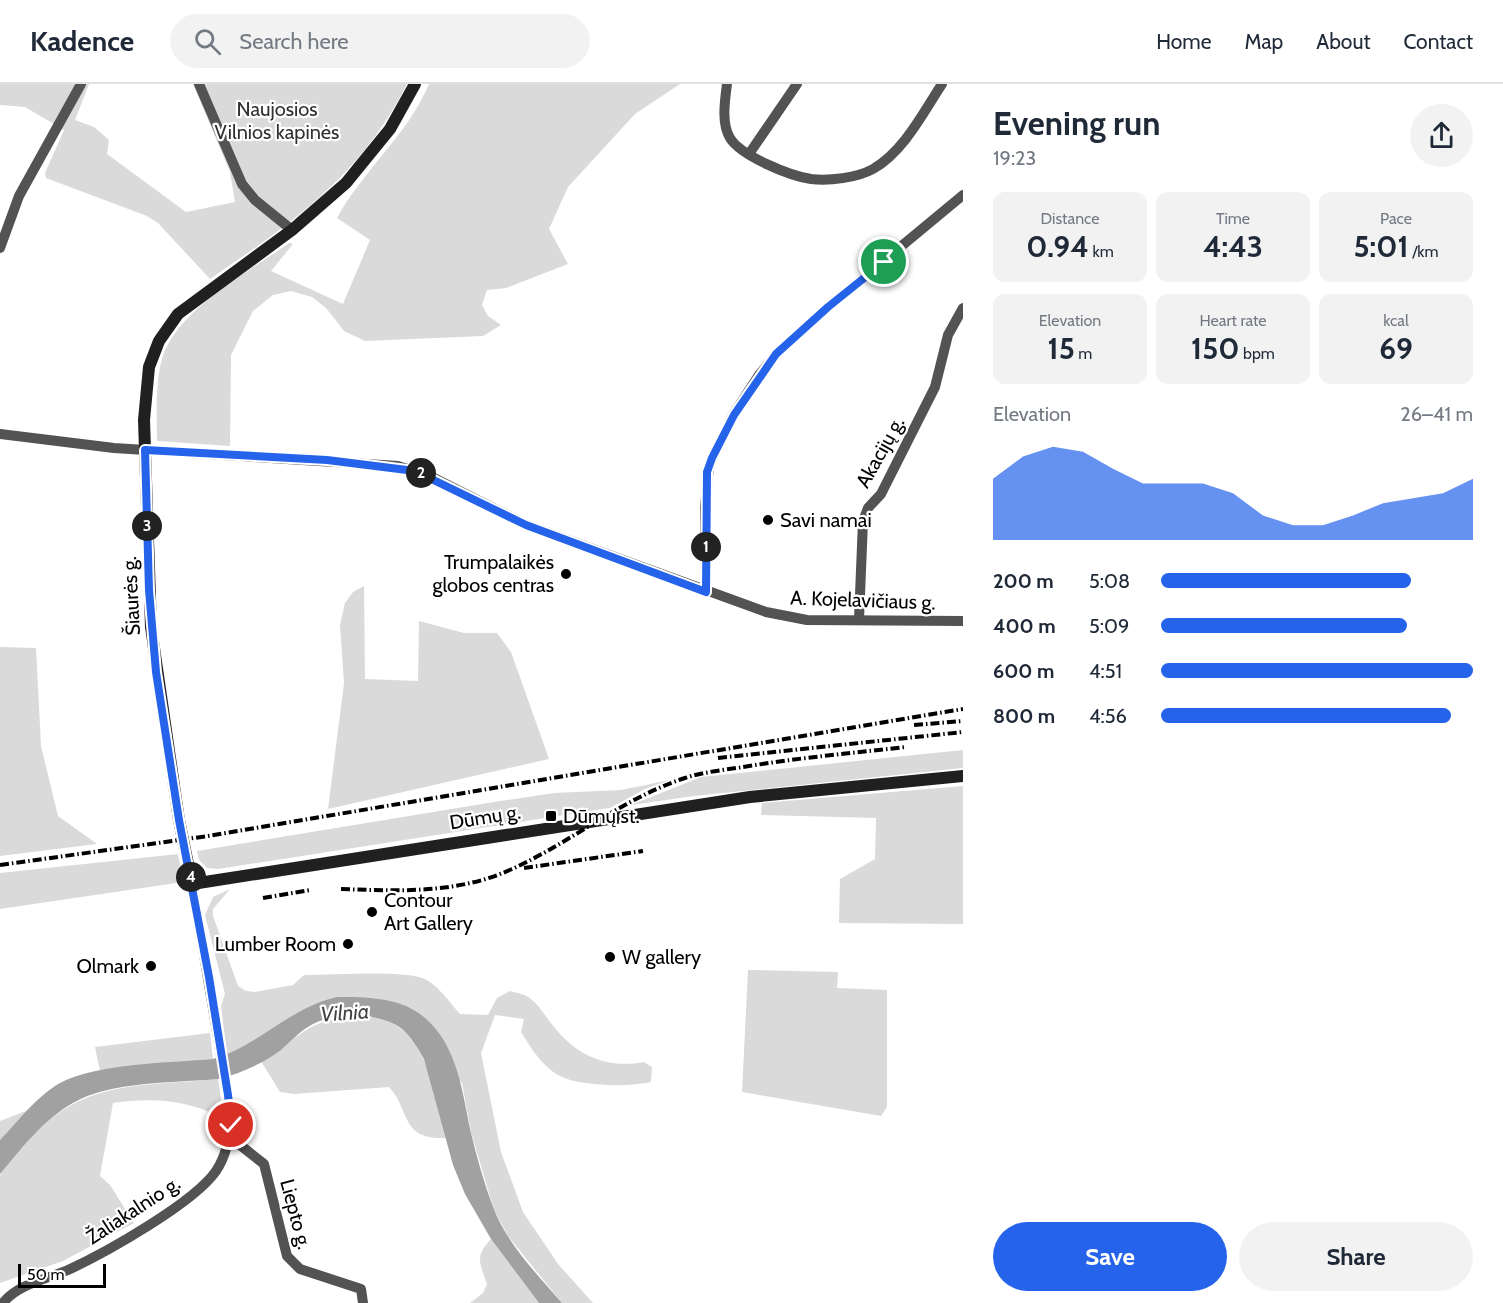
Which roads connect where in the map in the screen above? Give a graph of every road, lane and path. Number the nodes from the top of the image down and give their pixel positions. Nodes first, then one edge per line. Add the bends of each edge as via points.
1 (81, 84) edge
2 (199, 84) edge
3 (415, 84) edge
4 (727, 84) edge
5 (797, 84) edge
6 (942, 84) edge
7 (749, 154) junction
8 (963, 195) edge
9 (292, 230) junction
10 (0, 248) edge
11 (963, 308) edge
12 (0, 434) edge
13 (145, 450) junction
14 (706, 592) junction
15 (860, 619) junction
16 (963, 621) edge
17 (963, 776) edge
18 (192, 884) junction
19 (228, 1140) junction
20 (3, 1303) edge
21 (363, 1303) edge

1 - 10 street via 19,196
2 - 9 street via 242,184
3 - 9 main road, Šiaurės g. via 390,129 346,183
4 - 7 street via 726,129 738,147
5 - 7 street
6 - 7 street via 893,154 859,176 810,179
8 - 14 street via 828,307 776,354 759,375 709,466 705,507
9 - 13 main road, Šiaurės g. via 178,314 167,328 149,367
11 - 15 street, Akacijų g. via 948,335 935,387 881,494 868,508 863,521
12 - 13 street, A. Kojelavičiaus g.
13 - 14 street, A. Kojelavičiaus g. via 335,461 415,471 526,525
13 - 18 main road, Šiaurės g. via 156,672
14 - 15 street, A. Kojelavičiaus g. via 789,617
15 - 16 street, A. Kojelavičiaus g.
17 - 18 main road, Dūmų g. via 757,796
18 - 19 street, Šiaurės g. via 228,1095
19 - 20 street, Žaliakalnio g. via 216,1170 186,1199 109,1249 23,1288
19 - 21 street, Liepto g. via 240,1144 264,1164 291,1264 361,1289

